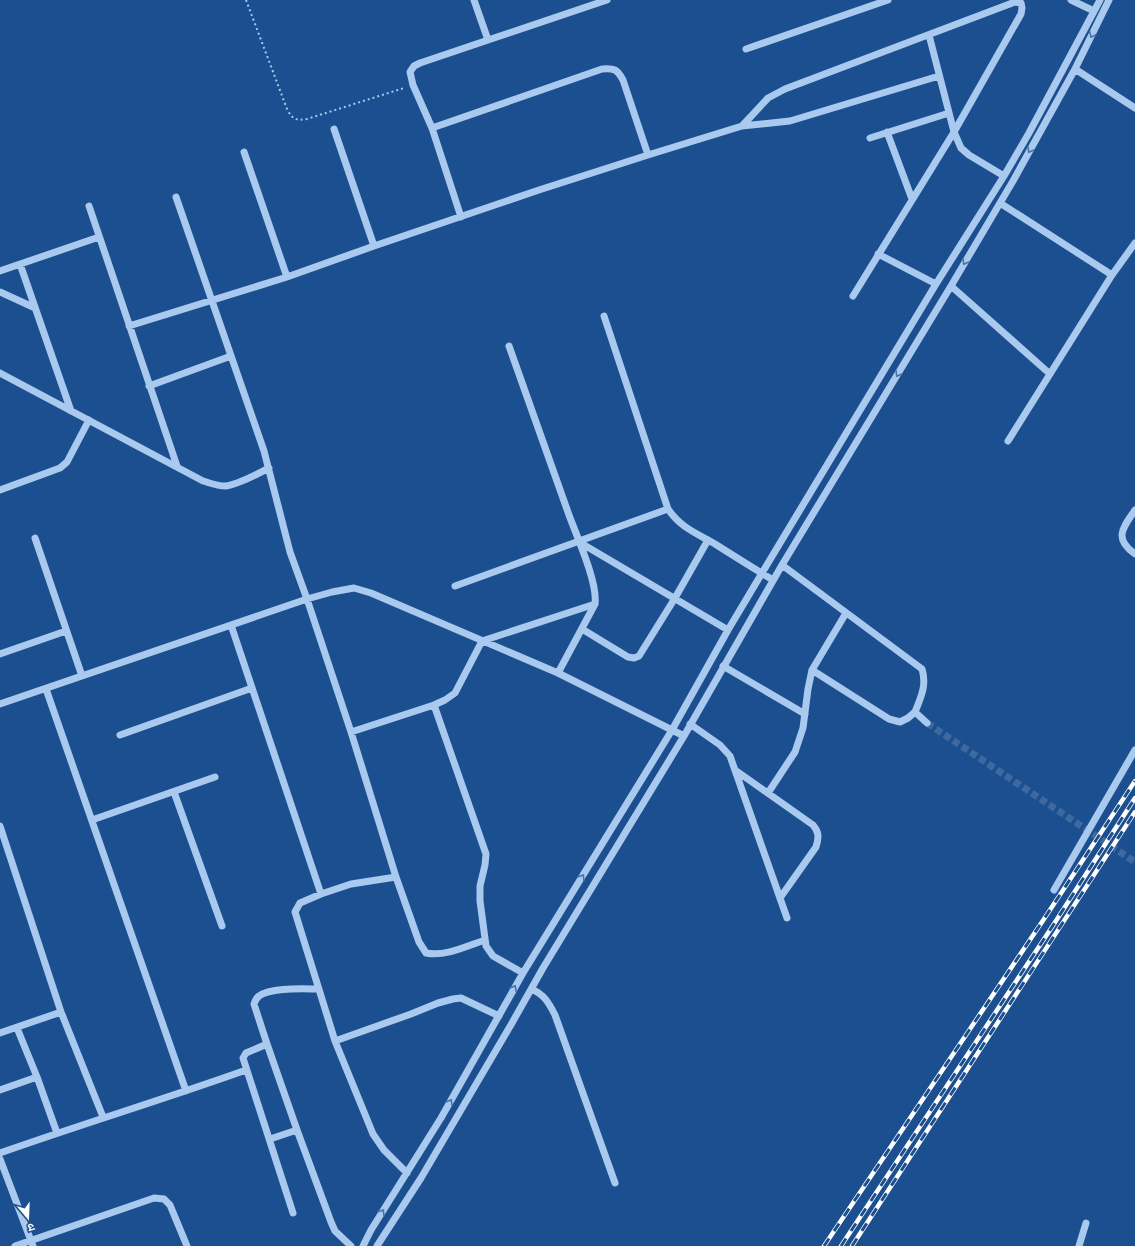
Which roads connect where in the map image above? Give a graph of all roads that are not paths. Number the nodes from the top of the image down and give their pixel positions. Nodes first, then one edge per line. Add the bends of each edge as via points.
1 (474, 0) edge
2 (607, 0) edge
3 (888, 0) edge
4 (1071, 0) edge
5 (1100, 0) edge
6 (1109, 0) edge
7 (1017, 1) edge
8 (1094, 11) junction
9 (929, 35) junction
10 (488, 40) junction
11 (746, 49) dead end
12 (1075, 69) junction
13 (939, 76) junction
14 (1135, 108) edge
15 (949, 113) junction
16 (742, 126) junction
17 (432, 128) junction
18 (334, 129) dead end
19 (887, 132) junction
20 (954, 132) junction
21 (1029, 133) junction
22 (1037, 137) junction
23 (870, 138) dead end
24 (244, 152) dead end
25 (648, 154) junction
26 (1004, 176) junction
27 (176, 197) dead end
28 (912, 200) junction
29 (1000, 203) junction
30 (89, 206) dead end
31 (461, 217) junction
32 (100, 238) junction
33 (1135, 243) edge
34 (374, 246) junction
35 (878, 254) junction
36 (20, 264) junction
37 (0, 271) edge
38 (1112, 275) junction
39 (287, 277) junction
40 (936, 284) junction
41 (952, 286) junction
42 (0, 292) edge
43 (853, 296) dead end
44 (212, 301) junction
45 (35, 308) junction
46 (604, 316) dead end
47 (129, 326) junction
48 (509, 346) dead end
49 (231, 356) junction
50 (0, 373) edge
51 (1050, 374) junction
52 (150, 386) junction
53 (71, 411) junction
54 (89, 420) junction
55 (1008, 441) dead end
56 (177, 466) junction
57 (269, 468) junction
58 (0, 490) edge
59 (668, 509) junction
60 (1135, 510) edge
61 (36, 538) dead end
62 (708, 540) junction
63 (579, 542) junction
64 (1135, 554) edge
65 (782, 565) junction
66 (762, 573) junction
67 (773, 580) junction
68 (455, 586) dead end
69 (675, 598) junction
70 (307, 599) junction
71 (595, 604) junction
72 (846, 614) junction
73 (231, 625) junction
74 (582, 629) junction
75 (728, 630) junction
76 (66, 631) junction
77 (482, 641) junction
78 (0, 654) edge
79 (723, 666) junction
80 (812, 670) junction
81 (558, 673) junction
82 (82, 676) junction
83 (252, 688) junction
84 (46, 689) junction
85 (0, 704) edge
86 (434, 705) junction
87 (915, 712) junction
88 (805, 714) junction
89 (690, 724) junction
90 (927, 724) tunnel mouth
91 (672, 730) junction
92 (351, 732) junction
93 (120, 735) dead end
94 (684, 736) junction
95 (1135, 750) edge
96 (735, 770) junction
97 (215, 777) dead end
98 (174, 792) junction
99 (768, 792) junction
100 (92, 820) junction
101 (0, 826) edge
102 (396, 878) junction
103 (1054, 890) dead end
104 (321, 894) junction
105 (780, 898) junction
106 (787, 918) dead end
107 (222, 926) dead end
108 (485, 940) junction
109 (523, 973) junction
110 (319, 989) junction
111 (531, 989) junction
112 (61, 1012) junction
113 (499, 1016) junction
114 (17, 1028) junction
115 (0, 1033) edge
116 (335, 1041) junction
117 (267, 1044) junction
118 (246, 1070) junction
119 (37, 1078) junction
120 (0, 1090) edge
121 (186, 1091) junction
122 (103, 1117) junction
123 (298, 1130) junction
124 (57, 1133) junction
125 (270, 1140) junction
126 (0, 1152) edge
127 (0, 1159) edge
128 (407, 1173) junction
129 (615, 1184) dead end
130 (293, 1213) dead end
131 (1086, 1223) dead end
132 (32, 1243) edge
133 (15, 1246) edge
134 (187, 1246) edge
135 (351, 1246) edge
136 (363, 1246) edge
137 (377, 1246) edge
138 (1079, 1246) edge

1 - 10 street
2 - 10 street
3 - 11 street
4 - 8 street
5 - 8 street
6 -> 12 street
7 - 9 street
7 - 20 street via 1021,3 1021,14
8 - 21 street
9 - 13 street
9 - 16 street via 776,93 762,103
10 - 17 street via 420,63 410,72
12 - 14 street
12 - 22 street
13 - 15 street
13 - 16 street via 790,121
15 - 19 street
15 - 20 street
16 - 25 street
17 - 25 street via 602,69 612,68 623,80
17 - 31 street
18 - 34 street
19 - 23 street
19 - 28 street
20 - 26 street via 961,148
20 - 28 street
21 - 22 street
21 - 26 street
22 -> 29 street
24 - 39 street
25 - 31 street
26 - 40 street
27 - 44 street
28 - 35 street
29 - 38 street
29 -> 41 street
30 - 32 street
31 - 34 street
32 - 36 street
32 - 47 street
33 - 38 street
34 - 39 street
35 - 40 street
35 - 43 street
36 - 37 street
36 - 45 street
38 - 51 street
39 - 44 street
40 - 66 street
41 - 51 street
41 -> 65 street
42 - 45 street
44 - 47 street
44 - 49 street
45 - 53 street
46 - 59 street
47 - 52 street
48 - 63 street
49 - 52 street
49 - 57 street
50 - 53 street
51 - 55 street
52 - 56 street
53 - 54 street
54 - 56 street
54 - 58 street via 67,462 60,468
56 - 57 street via 203,480 225,486
57 - 70 street via 290,552
59 - 62 street via 686,529
59 - 63 street
60 - 64 street via 1122,529 1122,540
61 - 76 street
62 - 66 street
62 - 69 street
63 - 68 street
63 - 69 street
63 - 71 street via 594,587
65 - 67 street
65 - 72 street
66 - 67 street
66 - 75 street
67 - 79 street
69 - 74 street via 642,652 634,658 628,657
69 - 75 street
70 - 73 street
70 - 77 street via 354,588
70 - 92 street
71 - 74 street
71 - 77 street
72 - 80 street
72 - 87 street via 922,669 923,692
73 - 82 street
73 - 83 street
74 - 81 street
75 - 91 street
76 - 78 street
76 - 82 street
77 - 81 street
77 - 86 street via 454,693
79 - 88 street
79 - 89 street
80 - 87 street via 889,719 900,722
80 - 88 street
81 - 91 street
82 - 84 street
83 - 93 street
83 - 104 street
84 - 85 street
84 - 100 street
86 - 92 street
86 - 108 street via 486,854 480,886
87 - 90 street
88 - 99 street via 795,752
89 - 94 street
89 - 96 street via 720,745 730,756
91 - 94 street
109 -> 91 street
92 - 102 street
94 - 111 street
95 - 103 street
96 - 99 street
96 - 105 street
97 - 98 street
98 - 100 street
98 - 107 street
99 - 105 street via 812,825 817,831 818,838 813,852
100 - 121 street
101 - 112 street
102 - 104 street via 350,884
102 - 108 street via 419,942 426,953 453,951
104 - 110 street via 300,903 295,912
105 - 106 street
108 - 109 street via 493,956
113 -> 109 street
110 - 116 street
110 - 117 street via 276,990 260,995 256,999 255,1011
111 - 129 street via 547,1000 555,1015
111 - 137 street via 421,1178
112 - 114 street
112 - 122 street
113 - 116 street via 461,998 453,999 438,1002
128 -> 113 street
114 - 115 street
114 - 119 street
116 - 128 street via 373,1134 384,1150
117 - 118 street via 244,1055
117 - 123 street
118 - 121 street
118 - 125 street
119 - 120 street
119 - 124 street
121 - 122 street
122 - 124 street
123 - 125 street
123 - 135 street via 335,1231
124 - 126 street
125 - 130 street
127 - 132 street
136 -> 128 street
131 - 138 street
132 - 133 street
132 - 134 street via 154,1198 164,1199 170,1205

